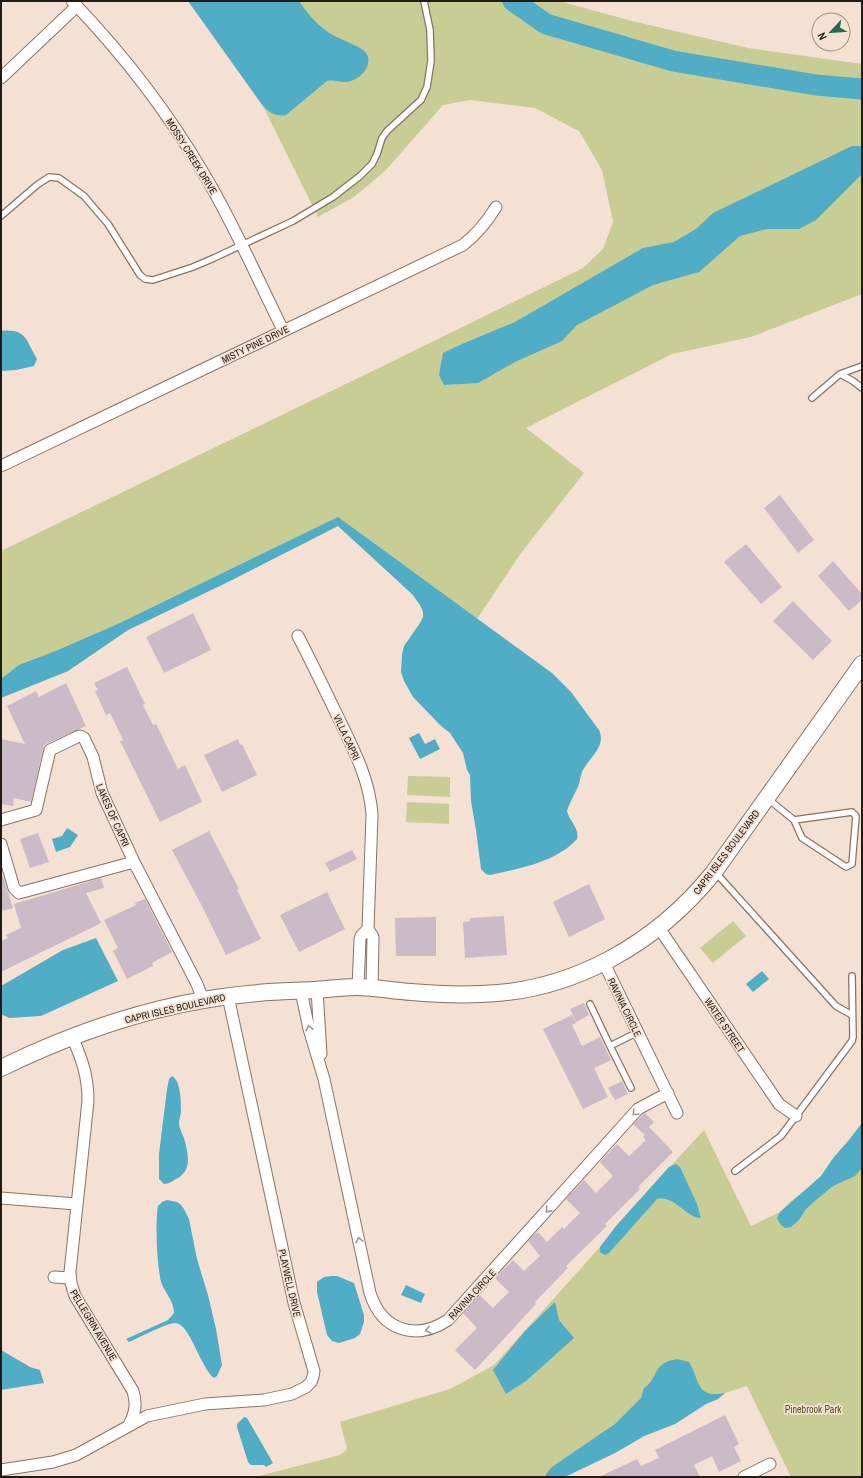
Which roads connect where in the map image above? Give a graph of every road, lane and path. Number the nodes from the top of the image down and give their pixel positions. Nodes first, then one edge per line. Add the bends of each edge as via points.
1 (424, 1) edge
2 (75, 4) edge
3 (1, 78) edge
4 (496, 207) dead end
5 (1, 216) edge
6 (242, 245) junction
7 (283, 330) junction
8 (862, 366) edge
9 (840, 374) junction
10 (862, 388) edge
11 (812, 398) dead end
12 (1, 466) edge
13 (298, 636) dead end
14 (862, 664) edge
15 (766, 798) junction
16 (1, 820) edge
17 (794, 820) junction
18 (1, 844) edge
19 (134, 862) junction
20 (714, 872) junction
21 (659, 928) junction
22 (604, 963) junction
23 (852, 976) dead end
24 (365, 987) junction
25 (309, 990) junction
26 (228, 996) junction
27 (203, 1000) junction
28 (590, 1004) dead end
29 (852, 1015) junction
30 (638, 1032) junction
31 (72, 1036) junction
32 (610, 1046) junction
33 (1, 1068) edge
34 (324, 1079) junction
35 (631, 1088) dead end
36 (668, 1093) junction
37 (677, 1113) dead end
38 (796, 1116) junction
39 (735, 1171) dead end
40 (1, 1198) edge
41 (76, 1204) junction
42 (54, 1277) dead end
43 (70, 1278) junction
44 (129, 1425) junction
45 (770, 1464) dead end
46 (1, 1470) edge
47 (744, 1477) edge

1 - 6 lane via 430,30 432,61 427,87 421,100 387,131 372,164 360,176 321,205
2 - 3 street
2 - 6 street, MOSSY CREEK DRIVE via 140,79 164,113 204,174
4 - 7 street, MISTY PINE DRIVE via 474,237 463,245
5 - 6 lane via 36,185 49,177 59,178 84,196 108,224 145,280 153,280 193,267
6 - 7 street, MOSSY CREEK DRIVE
7 - 12 street, MISTY PINE DRIVE
8 - 9 lane
9 - 10 lane
9 - 11 lane
13 - 24 street, VILLA CAPRI via 363,772 371,804 368,929 373,939
14 - 15 street, CAPRI ISLES BOULEVARD
15 - 17 lane
15 - 20 street, CAPRI ISLES BOULEVARD
16 - 19 street, LAKES OF CAPRI via 36,810 50,750 82,736 93,757 102,793
17 - 17 lane via 852,812 856,816 852,864 846,867 802,838
18 - 19 street via 14,888 19,893
19 - 27 street, LAKES OF CAPRI
20 - 21 street, CAPRI ISLES BOULEVARD via 690,900
20 - 29 lane via 836,1006
21 - 22 street, CAPRI ISLES BOULEVARD
21 - 38 street, WATER STREET via 778,1104
22 - 24 street, CAPRI ISLES BOULEVARD via 551,983 492,994 412,992
22 - 30 street, RAVINIA CIRCLE
23 - 29 lane
24 - 25 street, CAPRI ISLES BOULEVARD
25 - 26 street, CAPRI ISLES BOULEVARD
25 - 34 street, RAVINIA CIRCLE via 319,1030
34 -> 25 street, RAVINIA CIRCLE via 309,1029
26 - 27 street, CAPRI ISLES BOULEVARD
26 - 44 street, PLAYWELL DRIVE via 294,1303 314,1377 306,1387 292,1394 264,1400 187,1407 146,1416
27 - 31 street, CAPRI ISLES BOULEVARD via 142,1014
28 - 32 lane
29 - 38 lane via 852,1040
30 - 32 lane
30 - 36 street, RAVINIA CIRCLE
31 - 33 street, CAPRI ISLES BOULEVARD
31 - 41 street, PELLEGRIN AVENUE via 84,1066 88,1088
32 - 35 lane
36 -> 34 street, RAVINIA CIRCLE via 638,1109 448,1320 434,1329 413,1331 390,1322 380,1313 373,1301
36 - 37 street, RAVINIA CIRCLE
38 - 39 lane via 781,1136
40 - 41 street
41 - 43 street, PELLEGRIN AVENUE
42 - 43 street
43 - 44 street, PELLEGRIN AVENUE via 77,1300 131,1385 136,1407
44 - 46 street via 65,1459
45 - 47 street

